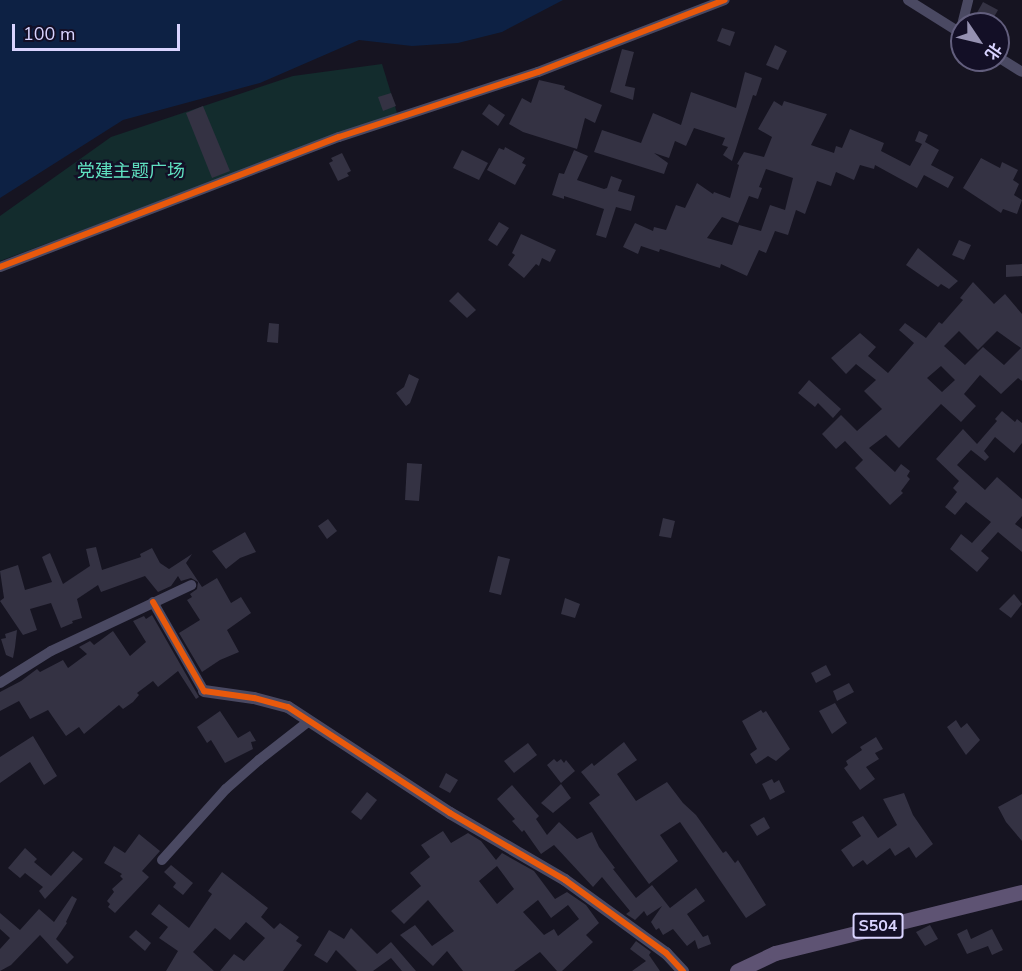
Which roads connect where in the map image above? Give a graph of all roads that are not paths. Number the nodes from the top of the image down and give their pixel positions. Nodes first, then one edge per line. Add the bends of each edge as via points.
1 (725, 0) edge
2 (908, 0) edge
3 (950, 27) edge
4 (0, 267) edge
5 (190, 585) dead end
6 (153, 602) junction
7 (0, 683) edge
8 (204, 691) joint
9 (309, 721) junction
10 (162, 860) dead end
11 (1022, 892) edge
12 (683, 971) edge
13 (736, 971) edge

1 - 4 street via 538,72 339,137
2 - 3 street
5 - 6 street
6 - 7 street via 51,651
6 - 8 street
8 - 9 street via 288,707
9 - 10 street via 226,789
9 - 12 street via 450,813 565,880 666,953
11 - 13 main road, S504 via 775,953

